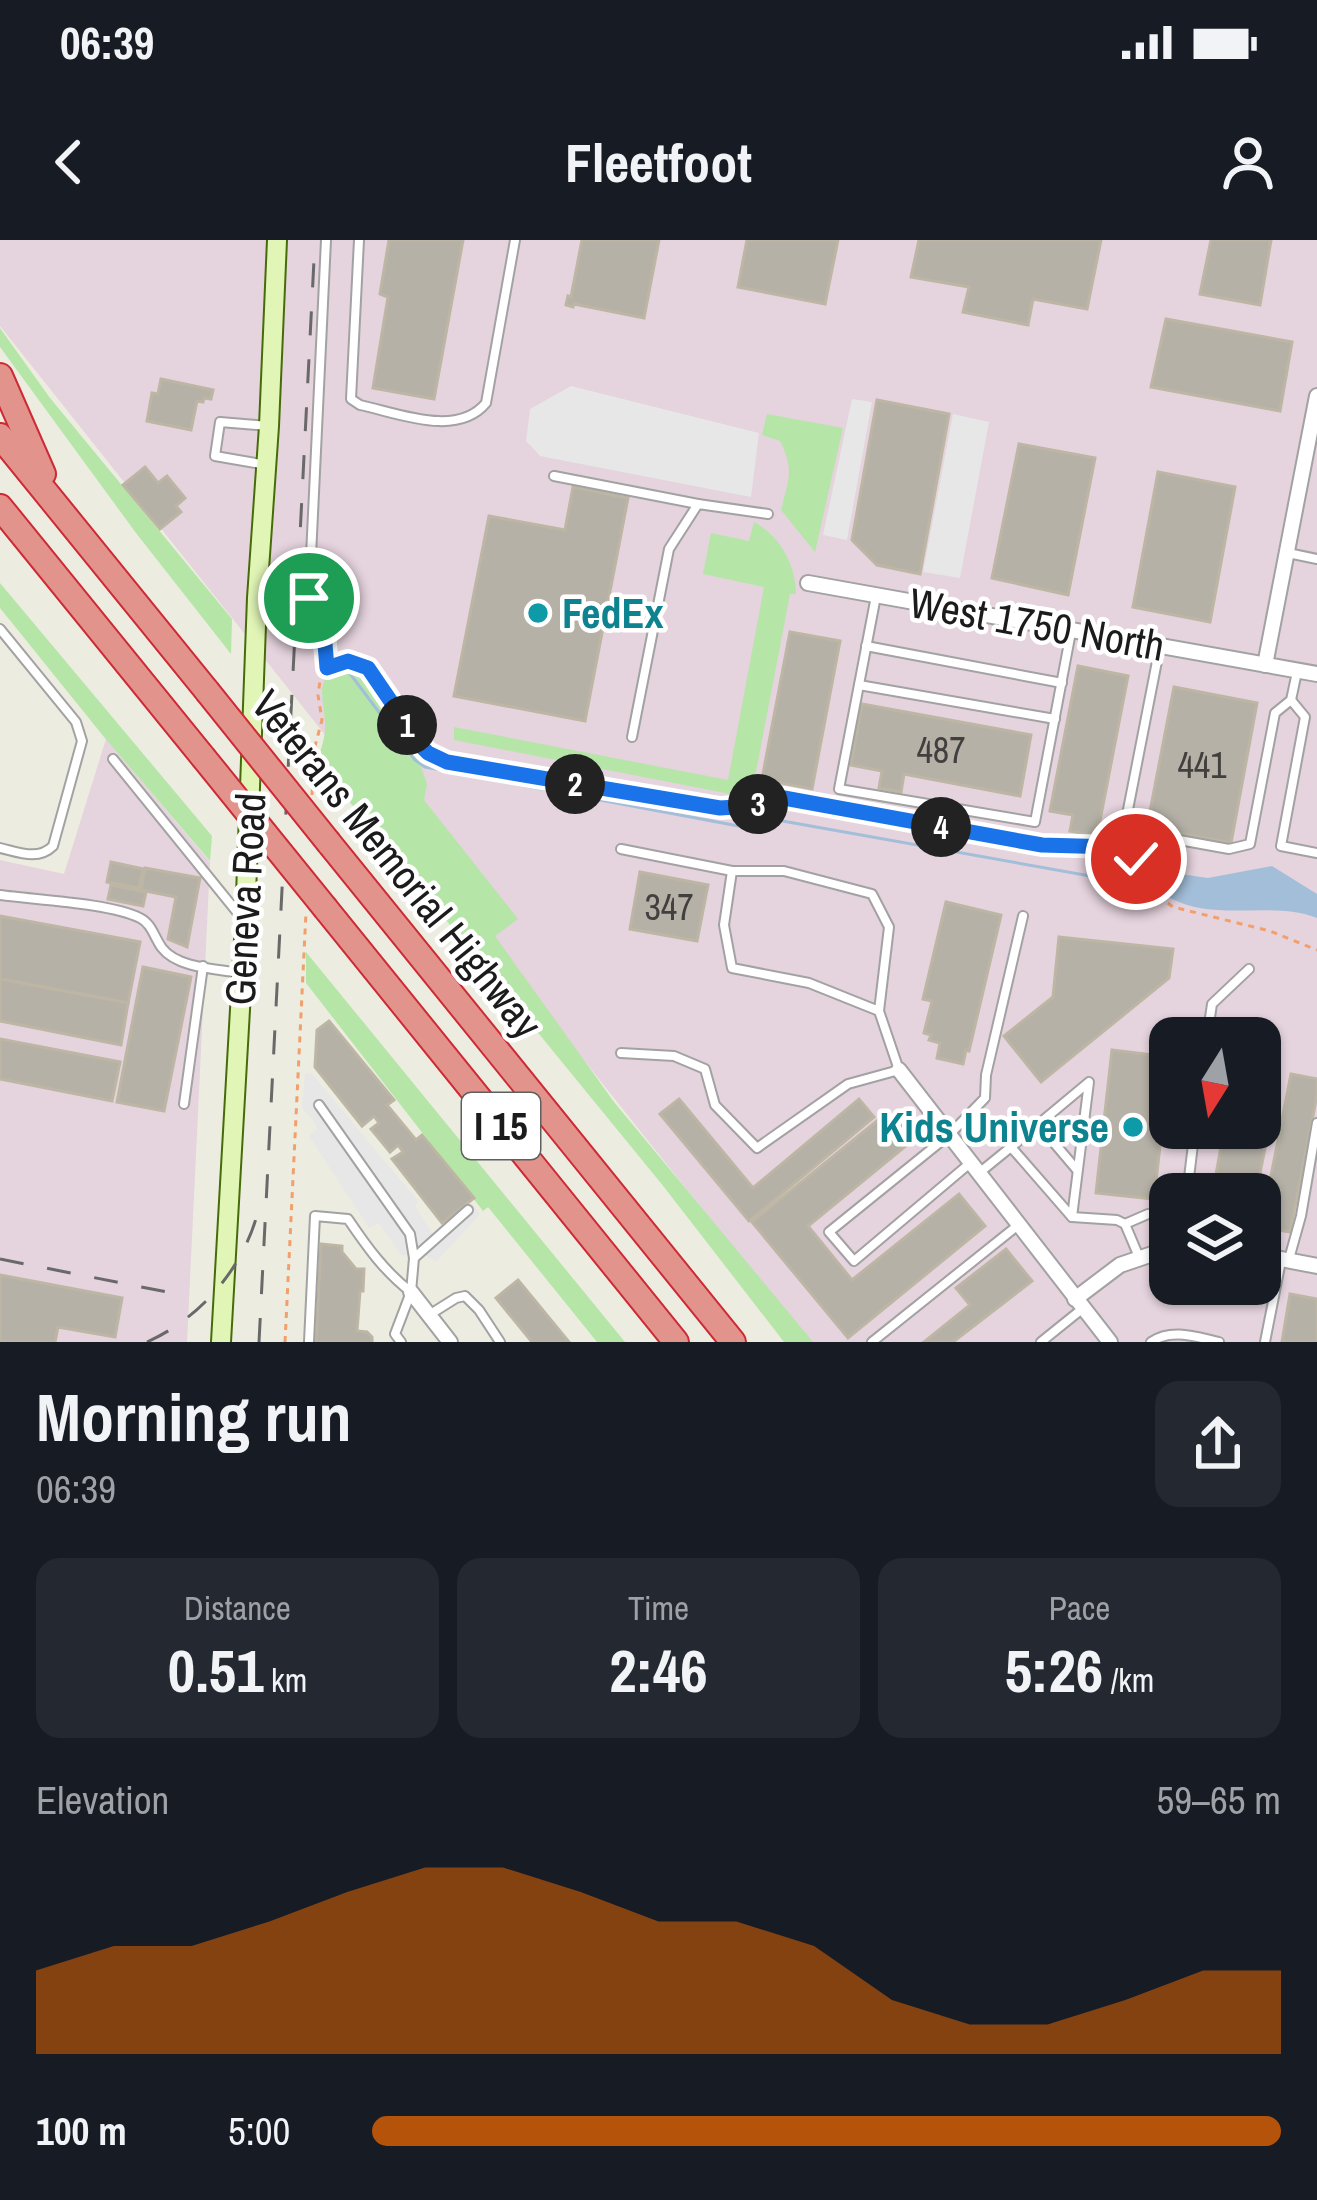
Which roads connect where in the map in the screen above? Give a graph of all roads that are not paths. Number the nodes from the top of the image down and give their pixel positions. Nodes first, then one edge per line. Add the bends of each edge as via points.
1 (277, 240) edge
2 (326, 240) edge
3 (358, 240) edge
4 (515, 240) edge
5 (0, 376) edge
6 (1317, 396) edge
7 (1315, 419) edge
8 (269, 426) junction
9 (0, 436) edge
10 (267, 465) junction
11 (554, 476) dead end
12 (56, 504) junction
13 (698, 504) junction
14 (0, 507) edge
15 (768, 514) dead end
16 (1288, 553) junction
17 (1317, 559) edge
18 (808, 584) dead end
19 (876, 596) junction
20 (0, 629) edge
21 (1072, 631) junction
22 (866, 646) junction
23 (1160, 646) junction
24 (1265, 665) junction
25 (327, 668) road end
26 (1297, 670) junction
27 (1316, 670) edge
28 (1061, 683) junction
29 (859, 685) junction
30 (1291, 700) junction
31 (1305, 717) junction
32 (1054, 719) junction
33 (1317, 719) edge
34 (632, 737) dead end
35 (113, 759) dead end
36 (0, 848) edge
37 (621, 849) dead end
38 (1317, 853) edge
39 (732, 871) junction
40 (0, 895) edge
41 (1023, 916) dead end
42 (245, 922) junction
43 (203, 966) junction
44 (1249, 969) dead end
45 (242, 973) junction
46 (880, 1011) junction
47 (1210, 1017) edge
48 (621, 1053) dead end
49 (899, 1070) junction
50 (184, 1105) dead end
51 (319, 1105) dead end
52 (1038, 1124) junction
53 (1317, 1124) edge
54 (949, 1136) junction
55 (1011, 1147) junction
56 (975, 1168) junction
57 (1078, 1171) junction
58 (468, 1210) dead end
59 (1148, 1214) dead end
60 (1072, 1216) junction
61 (1125, 1223) junction
62 (1018, 1225) junction
63 (1149, 1254) edge
64 (1138, 1257) junction
65 (414, 1258) junction
66 (1281, 1259) edge
67 (1285, 1260) junction
68 (1317, 1266) edge
69 (412, 1292) junction
70 (1079, 1304) junction
71 (430, 1315) junction
72 (221, 1342) edge
73 (309, 1342) edge
74 (401, 1342) edge
75 (450, 1342) edge
76 (500, 1342) edge
77 (676, 1342) edge
78 (733, 1342) edge
79 (872, 1342) edge
80 (1041, 1342) edge
81 (1110, 1342) edge
82 (1151, 1342) edge
83 (1219, 1342) edge
84 (1265, 1342) edge

1 - 8 main road, Geneva Road
2 - 25 lane via 309,598 324,632
3 - 4 lane via 351,399 448,422 486,403
5 - 12 highway
6 - 7 street
7 - 16 street
8 - 10 main road, Geneva Road
8 - 10 lane via 220,422 215,456
9 - 12 highway, Veterans Memorial Highway / I 15
10 - 42 main road, Geneva Road
11 - 13 lane
12 - 78 highway, Veterans Memorial Highway / I 15, bridge
13 - 15 lane
13 - 34 lane via 669,549
14 - 77 highway, Veterans Memorial Highway / I 15, bridge via 203,757 316,912
16 - 17 lane
16 - 24 street
18 - 19 street, West 1750 North
19 - 21 street, West 1750 North
19 - 22 lane
20 - 36 lane via 76,722 82,741 53,846 36,855
21 - 23 street, West 1750 North
21 - 28 lane
22 - 28 lane
22 - 29 lane
23 - 24 street, West 1750 North
23 - 30 lane via 1124,830 1228,850 1250,844 1275,713
24 - 26 street, West 1750 North
26 - 27 street, West 1750 North
26 - 30 lane
28 - 32 lane
29 - 32 lane
29 - 32 lane via 839,789 868,796 1035,822
30 - 31 lane
31 - 33 lane
31 - 38 lane via 1281,846
35 - 42 lane
37 - 39 lane
39 - 46 lane via 724,925 732,968 809,983
39 - 46 lane via 784,871 872,894 889,927
40 - 43 lane via 136,916 165,953
41 - 54 lane via 986,1098
42 - 45 main road, Geneva Road
43 - 45 lane
43 - 50 lane
44 - 47 lane via 1212,1004
45 - 72 main road, Geneva Road
46 - 49 lane
48 - 49 lane via 674,1056 705,1070 716,1105 757,1148 848,1084
49 - 54 street
51 - 65 lane via 410,1234
52 - 55 lane
52 - 57 lane
52 - 57 lane via 1089,1082
53 - 67 lane
54 - 56 street
54 - 56 lane via 829,1232 854,1261
55 - 56 lane
55 - 60 lane
56 - 62 street
57 - 60 lane
58 - 65 lane
59 - 61 lane
60 - 61 lane
61 - 64 lane
62 - 70 street
62 - 79 lane
63 - 64 street
64 - 70 street via 1104,1275
65 - 69 lane
66 - 67 street
67 - 68 street
67 - 84 lane
69 - 71 street
69 - 73 lane via 348,1219 315,1216
69 - 74 lane via 395,1334
70 - 80 lane
70 - 81 street
71 - 75 street
71 - 76 lane via 465,1296
82 - 83 lane via 1165,1334

